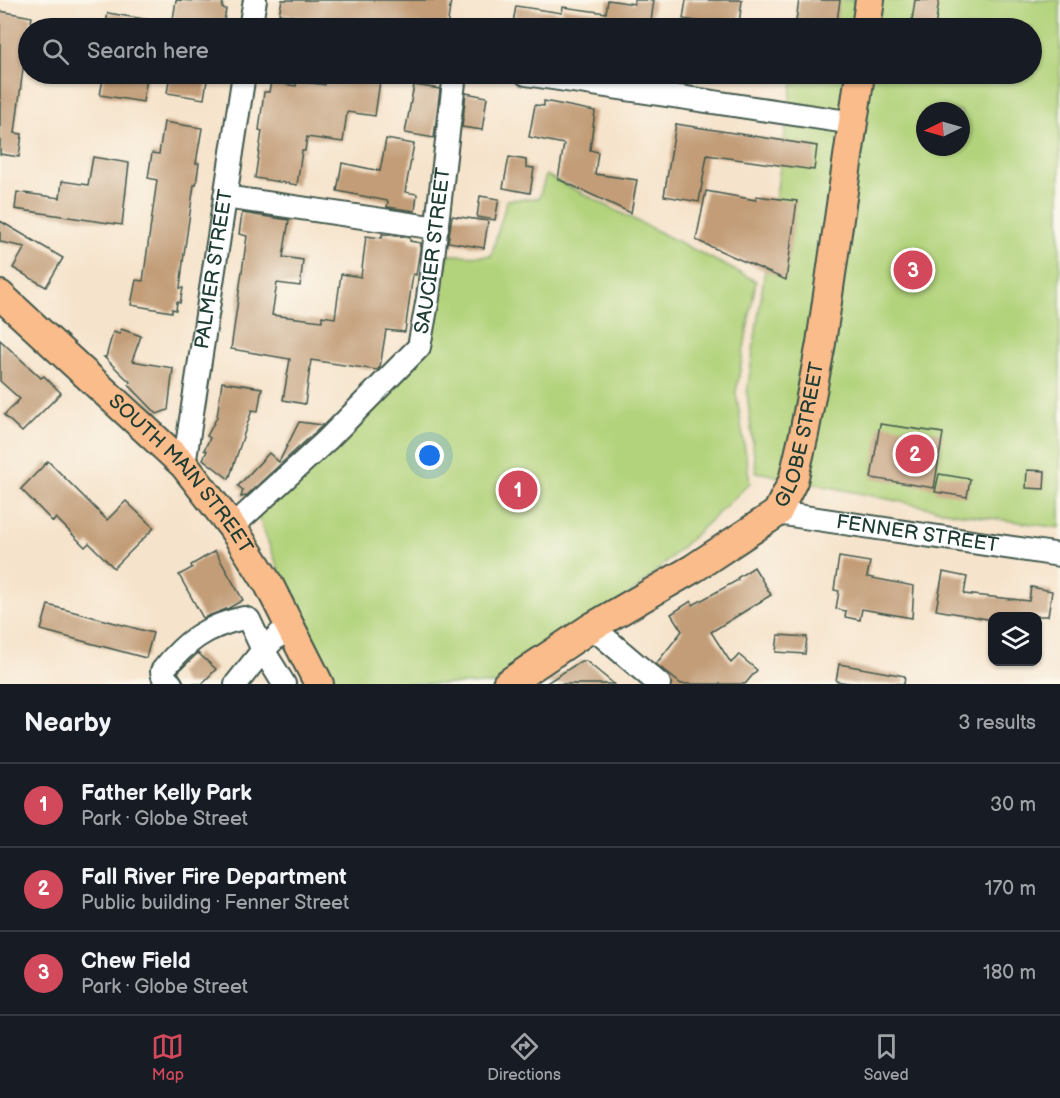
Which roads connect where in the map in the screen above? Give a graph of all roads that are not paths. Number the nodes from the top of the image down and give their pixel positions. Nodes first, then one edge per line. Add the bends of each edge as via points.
1 (255, 0) edge
2 (870, 0) edge
3 (252, 18) edge
4 (867, 18) edge
5 (242, 84) edge
6 (454, 84) edge
7 (593, 84) edge
8 (859, 84) edge
9 (854, 123) junction
10 (225, 197) junction
11 (437, 228) junction
12 (3, 305) edge
13 (184, 465) junction
14 (777, 513) junction
15 (232, 527) junction
16 (1060, 555) edge
17 (289, 625) junction
18 (592, 627) junction
19 (263, 650) junction
20 (655, 683) edge
21 (171, 684) edge
22 (236, 684) edge
23 (284, 684) edge
24 (319, 684) edge
25 (507, 684) edge

1 - 3 street
2 - 4 main road
5 - 10 street, PALMER STREET
6 - 11 street, SAUCIER STREET
7 - 9 street
8 - 9 main road, GLOBE STREET
9 - 14 main road, GLOBE STREET via 804,434 793,482
10 - 11 street
10 - 13 street, PALMER STREET
11 - 15 street, SAUCIER STREET via 419,347 327,440
12 - 13 main road, SOUTH MAIN STREET
13 - 15 main road, SOUTH MAIN STREET
14 - 16 street, FENNER STREET
14 - 18 main road, GLOBE STREET via 694,568
15 - 17 main road, SOUTH MAIN STREET via 270,585
17 - 19 street
17 - 24 main road, SOUTH MAIN STREET
18 - 20 street
18 - 25 main road, GLOBE STREET
19 - 21 street via 249,620 219,625 200,633 173,657 162,671
19 - 22 street
19 - 23 street

